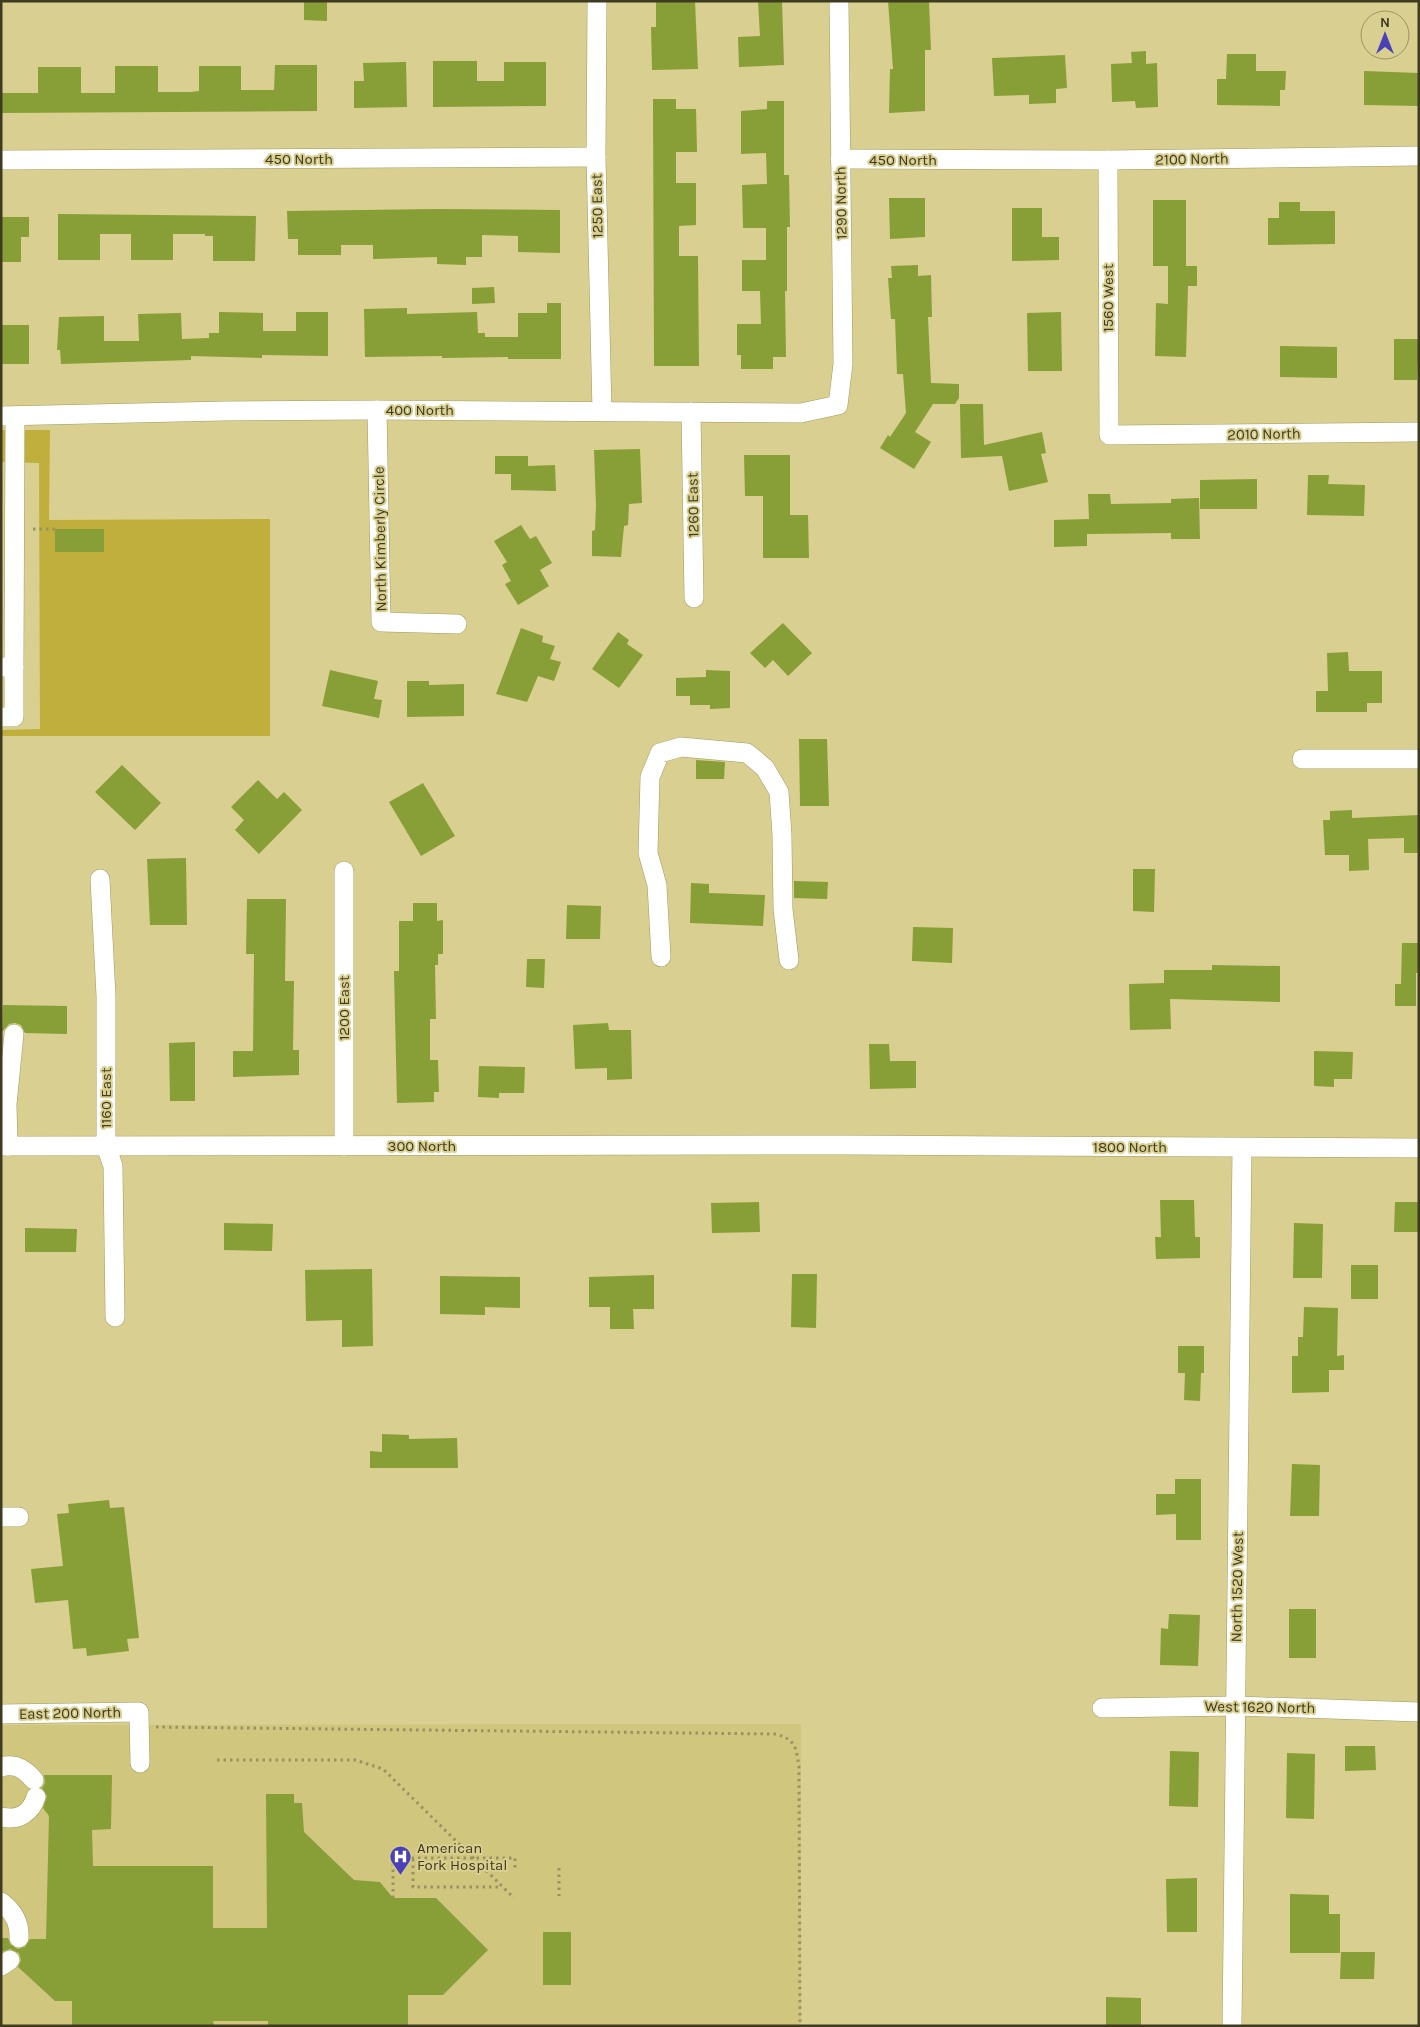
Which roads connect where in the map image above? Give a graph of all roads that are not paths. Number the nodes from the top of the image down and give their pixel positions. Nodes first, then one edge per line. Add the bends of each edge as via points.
1 (597, 1) edge
2 (839, 1) edge
3 (1419, 156) edge
4 (596, 157) junction
5 (840, 159) junction
6 (1, 160) edge
7 (965, 160) joint
8 (1108, 160) junction
9 (838, 405) joint
10 (378, 410) junction
11 (602, 411) junction
12 (691, 412) junction
13 (8, 416) edge
14 (1419, 432) edge
15 (1109, 435) joint
16 (8, 474) edge
17 (694, 598) dead end
18 (456, 624) dead end
19 (8, 667) edge
20 (1, 717) edge
21 (1302, 759) dead end
22 (1419, 759) edge
23 (344, 871) dead end
24 (100, 879) dead end
25 (661, 956) dead end
26 (789, 960) dead end
27 (14, 1034) dead end
28 (4, 1146) edge
29 (106, 1146) junction
30 (344, 1146) junction
31 (842, 1146) joint
32 (1242, 1148) junction
33 (1419, 1148) edge
34 (115, 1317) dead end
35 (1236, 1706) junction
36 (1102, 1708) dead end
37 (1419, 1712) edge
38 (1, 1714) edge
39 (140, 1763) dead end
40 (1, 1767) edge
41 (1, 1817) edge
42 (1, 1902) edge
43 (20, 1938) dead end
44 (1232, 2026) edge

1 - 4 street, 1250 East
2 - 5 street, 1290 North
3 - 8 street, 2100 North
4 - 6 street, 450 North
4 - 11 street, 1250 East
5 - 7 street, 450 North
5 - 9 street, 1290 North via 843,364
7 - 8 street, 2100 North
8 - 15 street, 1560 West
9 - 12 street, 400 North via 801,414
10 - 11 street, 400 North
10 - 13 street, 400 North
10 - 18 street, North Kimberly Circle via 381,622
11 - 12 street, 400 North
12 - 17 street, 1260 East
13 - 16 street
14 - 15 street, 2010 North
16 - 19 street via 15,529
19 - 20 street via 14,717
21 - 22 street
23 - 30 street, 1200 East
24 - 29 street, 1160 East via 106,996
25 - 26 street via 657,885 648,853 650,777 660,753 681,747 747,753 766,768 779,792 783,909
27 - 28 street
28 - 29 street, 300 North
29 - 30 street, 300 North
29 - 34 street, 1160 East via 113,1166
30 - 31 street, 300 North
31 - 32 street, 1800 North
32 - 33 street, 1800 North
32 - 35 street, North 1520 West
35 - 36 street, West 1620 North
35 - 37 street, West 1620 North
35 - 44 street, North 1520 West
38 - 39 street, East 200 North via 145,1719
40 - 41 street via 13,1766 28,1772 35,1788 34,1805 20,1817
42 - 43 street via 17,1921

